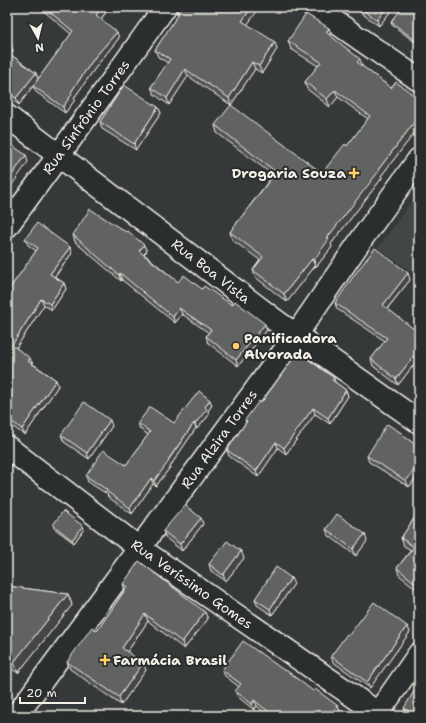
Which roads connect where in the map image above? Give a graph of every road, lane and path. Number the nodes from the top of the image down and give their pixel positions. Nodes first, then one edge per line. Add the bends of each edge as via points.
1 (165, 7) edge
2 (314, 7) edge
3 (419, 80) edge
4 (7, 116) edge
5 (59, 155) junction
6 (419, 158) edge
7 (7, 226) edge
8 (296, 334) junction
9 (419, 422) edge
10 (7, 447) edge
11 (139, 548) junction
12 (419, 654) edge
13 (379, 715) edge
14 (16, 716) edge

1 - 5 street, Rua Sinfrônio Torres
2 - 3 street
4 - 5 street, Rua Boa Vista
5 - 7 street, Rua Sinfrônio Torres
5 - 8 street, Rua Boa Vista
6 - 8 street, Rua Alzira Torres
8 - 9 street, Rua Boa Vista
8 - 11 street, Rua Alzira Torres
10 - 11 street, Rua Veríssimo Gomes
11 - 13 street, Rua Veríssimo Gomes
11 - 14 street, Rua Alzira Torres
12 - 13 street

